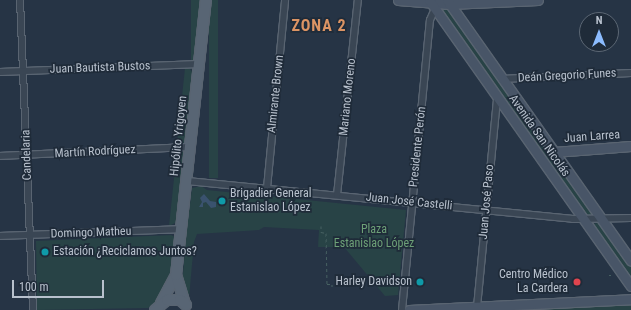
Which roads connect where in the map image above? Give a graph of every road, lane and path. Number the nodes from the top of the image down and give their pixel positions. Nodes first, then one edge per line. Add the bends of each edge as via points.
1 (20, 0) edge
2 (206, 0) edge
3 (285, 0) edge
4 (358, 0) edge
5 (398, 0) edge
6 (519, 0) edge
7 (538, 0) edge
8 (448, 2) edge
9 (432, 4) edge
10 (199, 64) junction
11 (23, 71) junction
12 (0, 72) edge
13 (631, 73) edge
14 (502, 79) junction
15 (497, 98) junction
16 (631, 146) edge
17 (191, 147) junction
18 (554, 152) junction
19 (27, 155) junction
20 (0, 156) edge
21 (187, 181) junction
22 (267, 188) junction
23 (337, 195) junction
24 (412, 202) junction
25 (486, 209) junction
26 (631, 218) edge
27 (584, 220) junction
28 (602, 220) junction
29 (321, 226) dead end
30 (182, 229) junction
31 (30, 235) junction
32 (0, 236) edge
33 (631, 260) edge
34 (176, 275) junction
35 (631, 286) edge
36 (332, 289) dead end
37 (631, 299) edge
38 (158, 306) edge
39 (477, 307) junction
40 (188, 308) edge
41 (33, 310) edge
42 (148, 310) edge
43 (402, 310) edge
44 (409, 310) edge

1 - 11 street, Candelaria
2 - 10 main road, Hipólito Yrigoyen
3 - 22 street, Almirante Brown
4 - 23 street, Mariano Moreno
5 - 9 street
6 - 7 street
6 - 8 street
8 - 9 street
8 - 14 street, Avenida San Nicolás
9 - 15 street, Avenida San Nicolás
9 - 24 street, Presidente Perón
10 - 11 street, Juan Bautista Bustos
10 - 17 main road, Hipólito Yrigoyen
11 - 12 street, Juan Bautista Bustos
11 - 19 street, Candelaria
13 - 14 street, Deán Gregorio Funes
14 - 18 street, Avenida San Nicolás
15 - 25 street, Juan José Paso
15 - 27 street, Avenida San Nicolás
16 - 18 street, Juan Larrea
17 - 19 street, Martín Rodríguez
17 - 21 main road, Hipólito Yrigoyen
18 - 28 street, Avenida San Nicolás
19 - 20 street, Martín Rodríguez
19 - 31 street, Candelaria
21 - 22 street, Juan José Castelli
21 - 30 main road, Hipólito Yrigoyen
22 - 23 street, Juan José Castelli
23 - 24 street, Juan José Castelli
24 - 25 street, Juan José Castelli
24 - 43 street, Presidente Perón
25 - 27 street, Juan José Castelli
25 - 39 street, Juan José Paso
26 - 28 street, Juan José Castelli
27 - 28 street, Juan José Castelli
27 - 35 street, Avenida San Nicolás
28 - 33 street, Avenida San Nicolás
29 - 36 path via 321,232 326,233 327,284 332,284
30 - 31 street, Domingo Matheu
30 - 34 main road, Hipólito Yrigoyen
31 - 32 street, Domingo Matheu
31 - 41 street, Candelaria
34 - 38 main road, Hipólito Yrigoyen
34 - 40 main road, Hipólito Yrigoyen
37 - 39 street
38 - 40 main road via 173,299
38 - 42 main road
39 - 44 street

